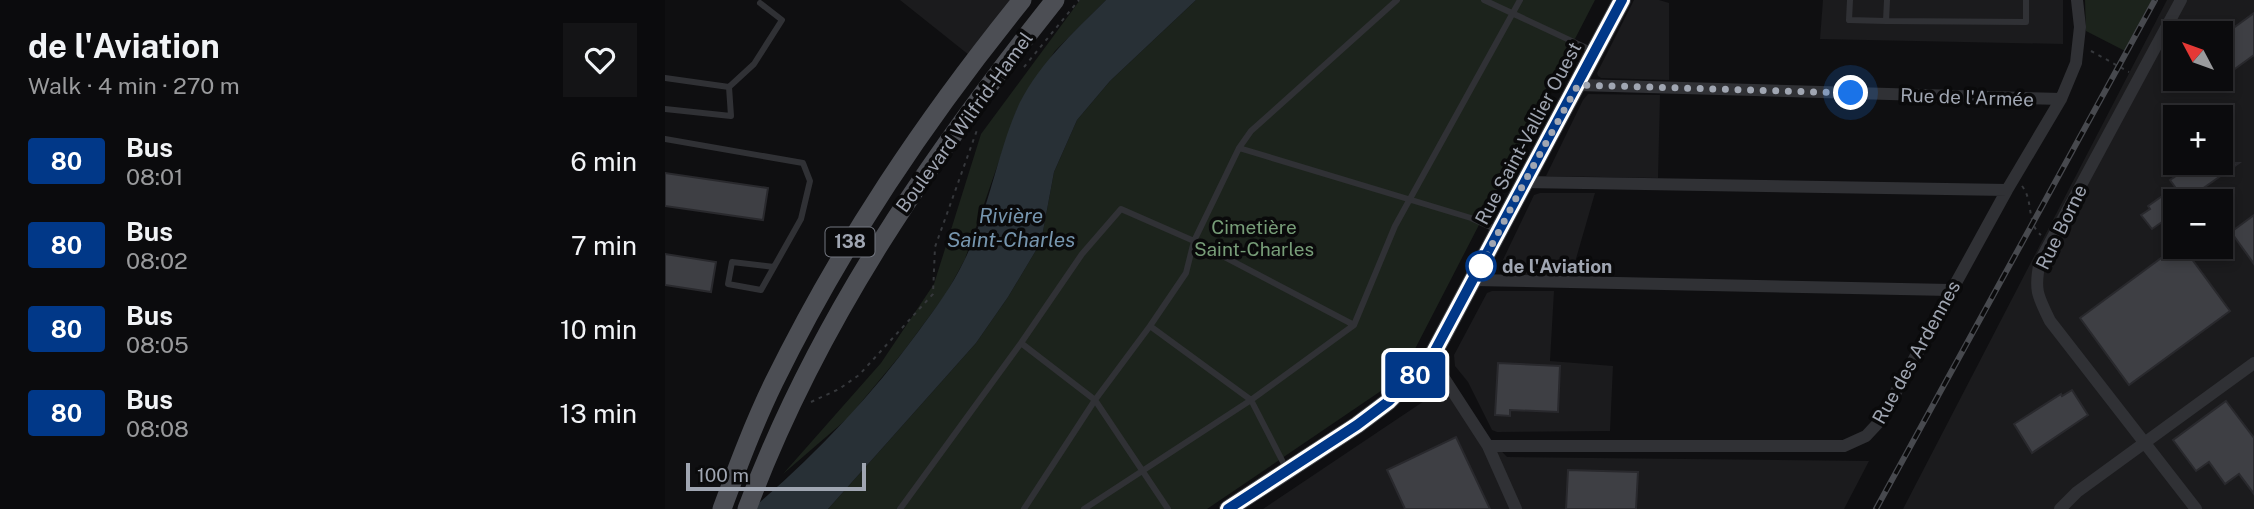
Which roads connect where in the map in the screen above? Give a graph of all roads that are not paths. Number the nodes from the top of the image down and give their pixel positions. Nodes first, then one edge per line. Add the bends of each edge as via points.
1 (1022, 0) edge
2 (1055, 0) edge
3 (1397, 0) edge
4 (1484, 0) edge
5 (1520, 0) edge
6 (1622, 0) edge
7 (1850, 0) edge
8 (1887, 0) edge
9 (2026, 0) edge
10 (2077, 0) edge
11 (2181, 0) edge
12 (760, 3) dead end
13 (1512, 13) junction
14 (1886, 21) junction
15 (1595, 52) junction
16 (665, 78) edge
17 (1578, 85) junction
18 (729, 87) junction
19 (2061, 99) junction
20 (665, 108) edge
21 (665, 139) edge
22 (1239, 148) junction
23 (1524, 183) junction
24 (2007, 190) junction
25 (1409, 200) junction
26 (1499, 231) junction
27 (1194, 241) junction
28 (773, 267) junction
29 (1474, 280) junction
30 (1951, 290) junction
31 (1354, 325) junction
32 (1150, 327) junction
33 (1021, 343) junction
34 (1431, 358) junction
35 (2254, 363) edge
36 (1095, 400) junction
37 (1251, 400) junction
38 (2146, 443) junction
39 (1488, 446) junction
40 (1142, 470) junction
41 (1287, 470) junction
42 (749, 505) edge
43 (902, 506) edge
44 (722, 509) edge
45 (912, 509) edge
46 (1024, 509) edge
47 (1084, 509) edge
48 (1168, 509) edge
49 (1227, 509) edge
50 (1516, 509) edge
51 (2060, 509) edge
52 (2196, 509) edge

1 - 44 main road, Boulevard Wilfrid-Hamel / 138 via 929,119 859,227 774,383
2 - 42 main road, Boulevard Wilfrid-Hamel / 138 via 956,128 881,239 790,407
3 - 22 lane via 1251,131
4 - 13 lane
5 - 13 lane
6 - 15 street, Rue Saint-Vallier Ouest
7 - 14 lane via 1849,20
8 - 14 lane
9 - 14 lane via 2026,23
10 - 19 street, Rue des Ardennes via 2076,63
11 - 38 street, Rue Borne via 2040,261 2035,282 2050,321
12 - 18 lane via 782,20 754,64
13 - 15 lane
13 - 25 lane
15 - 17 street, Rue Saint-Vallier Ouest
16 - 18 lane
17 - 19 street, Rue de l'Armée
17 - 23 street, Rue Saint-Vallier Ouest
18 - 20 lane via 731,116
19 - 24 street, Rue des Ardennes
21 - 28 lane via 803,163 810,181 801,219
22 - 25 lane
22 - 27 lane
23 - 24 street
23 - 26 street, Rue Saint-Vallier Ouest
24 - 30 street, Rue des Ardennes
25 - 26 lane
25 - 31 lane
26 - 29 street, Rue Saint-Vallier Ouest
27 - 31 lane
27 - 32 lane via 1186,273
27 - 33 lane via 1121,209 1082,254
28 - 28 lane via 761,290 728,284 732,262
29 - 30 street
29 - 34 street, Rue Saint-Vallier Ouest
30 - 39 street, Rue des Ardennes via 1880,421 1855,443
31 - 37 lane
32 - 36 lane
32 - 37 lane
33 - 36 lane
33 - 43 lane
34 - 39 street
34 - 41 street, Rue Saint-Vallier Ouest via 1389,401
35 - 38 street
36 - 40 lane
36 - 46 lane
37 - 40 lane
37 - 41 lane
38 - 51 street
38 - 52 street, Rue Borne
39 - 50 street
40 - 47 lane
40 - 48 lane
41 - 49 street, Rue Saint-Vallier Ouest
43 - 45 lane

